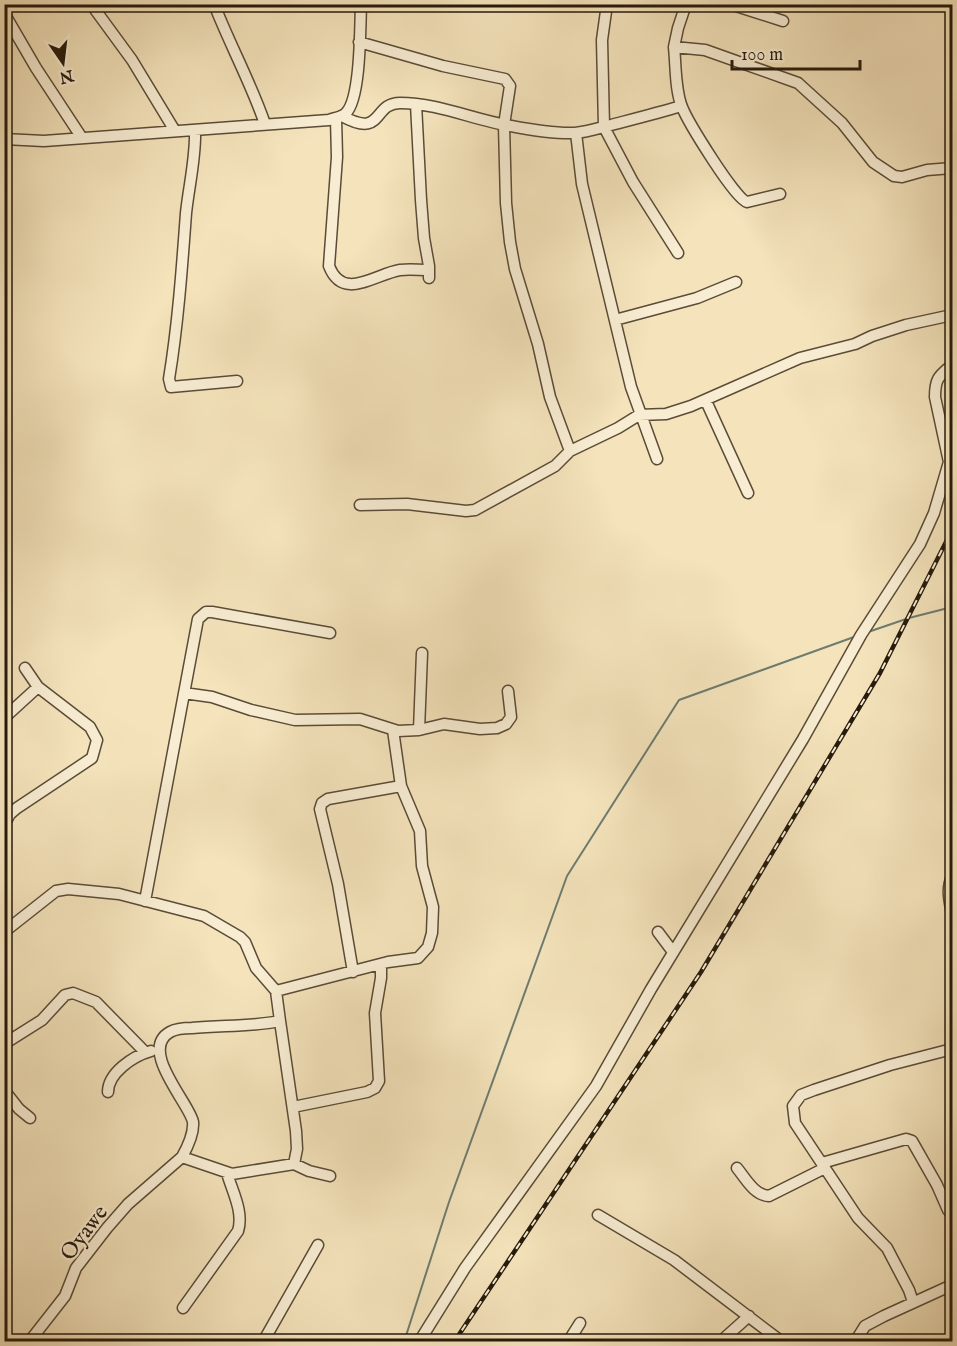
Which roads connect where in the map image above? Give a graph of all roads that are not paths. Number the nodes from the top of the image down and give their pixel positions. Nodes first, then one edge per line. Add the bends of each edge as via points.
1 (91, 4) edge
2 (214, 4) edge
3 (361, 4) edge
4 (607, 4) edge
5 (686, 4) edge
6 (730, 4) edge
7 (4, 13) edge
8 (783, 21) dead end
9 (359, 42) junction
10 (674, 47) junction
11 (416, 104) junction
12 (681, 106) junction
13 (339, 117) junction
14 (265, 124) junction
15 (504, 124) junction
16 (604, 127) junction
17 (195, 130) junction
18 (175, 131) junction
19 (576, 133) junction
20 (82, 138) junction
21 (4, 140) edge
22 (952, 168) edge
23 (780, 194) dead end
24 (678, 253) dead end
25 (736, 282) dead end
26 (952, 315) edge
27 (615, 320) junction
28 (952, 365) edge
29 (237, 381) dead end
30 (706, 401) junction
31 (639, 415) junction
32 (570, 451) junction
33 (657, 459) dead end
34 (748, 493) dead end
35 (360, 505) dead end
36 (330, 633) dead end
37 (422, 653) dead end
38 (25, 668) dead end
39 (38, 687) junction
40 (508, 691) dead end
41 (184, 693) junction
42 (4, 718) edge
43 (393, 729) junction
44 (419, 730) junction
45 (401, 786) junction
46 (4, 825) edge
47 (952, 877) edge
48 (145, 901) junction
49 (952, 915) edge
50 (4, 932) edge
51 (658, 932) dead end
52 (673, 952) junction
53 (381, 964) junction
54 (353, 972) junction
55 (276, 991) junction
56 (280, 1021) junction
57 (4, 1044) edge
58 (160, 1048) junction
59 (952, 1049) edge
60 (145, 1052) junction
61 (4, 1090) edge
62 (108, 1092) dead end
63 (293, 1107) junction
64 (30, 1118) dead end
65 (182, 1157) junction
66 (294, 1164) junction
67 (824, 1166) junction
68 (737, 1168) dead end
69 (226, 1173) junction
70 (330, 1176) dead end
71 (952, 1214) edge
72 (598, 1215) dead end
73 (318, 1245) dead end
74 (952, 1285) edge
75 (913, 1302) junction
76 (183, 1308) dead end
77 (749, 1316) junction
78 (580, 1323) dead end
79 (572, 1340) edge
80 (29, 1341) edge
81 (263, 1341) edge
82 (419, 1341) edge
83 (720, 1341) edge
84 (782, 1341) edge
85 (855, 1341) edge

1 - 18 street via 132,60
2 - 14 street
3 - 9 street
4 - 16 street via 602,40
5 - 10 street
6 - 8 street
7 - 20 street
9 - 13 street via 351,107
9 - 15 street via 505,79 510,86
10 - 12 street
10 - 22 street via 705,50 798,83 842,123 873,162 894,176
11 - 13 street via 393,104 366,125
11 - 13 street via 429,274 400,270 347,285 334,277 329,266
11 - 15 street
12 - 16 street
12 - 23 street via 708,156 742,201
13 - 14 street
14 - 17 street
15 - 19 street
15 - 32 street via 506,203 515,269 550,397
16 - 19 street
16 - 24 street
17 - 18 street
17 - 29 street via 169,379 171,387
18 - 20 street
19 - 27 street via 582,184
20 - 21 street
25 - 27 street via 697,298
26 - 30 street via 800,358
27 - 31 street
28 - 52 street via 937,378 935,386 949,462 920,544 861,635 803,739
30 - 31 street via 666,414
30 - 34 street
31 - 32 street
31 - 33 street
32 - 35 street via 555,466 475,510 407,504
36 - 41 street via 206,612 198,619
37 - 44 street
38 - 39 street
39 - 42 street
39 - 46 street via 90,727 97,740 95,751 80,767 17,808
40 - 44 street via 511,717 497,728 444,724
41 - 43 street via 295,720 360,719
41 - 48 street
43 - 44 street
43 - 45 street
45 - 53 street via 420,831 433,923 428,947 422,955
45 - 54 street via 328,800 320,809
47 - 49 street
48 - 50 street via 119,894 56,891
48 - 55 street via 204,916 240,937 256,968
51 - 52 street
52 - 82 street via 597,1086 465,1268
53 - 54 street
53 - 63 street via 375,1013 379,1081 375,1088
54 - 55 street
55 - 56 street
56 - 58 street via 178,1029 164,1037
56 - 63 street
57 - 60 street via 42,1020 65,995 73,993 96,1002
58 - 60 street
58 - 65 street via 171,1085 193,1122
59 - 67 street via 801,1095 793,1106 795,1123
60 - 62 street via 112,1078
61 - 64 street
63 - 66 street via 297,1149
65 - 69 street
65 - 80 street, Oyawe via 107,1228 80,1262 65,1296
66 - 69 street
66 - 70 street
67 - 68 street via 765,1196
67 - 71 street via 906,1139 912,1141
67 - 75 street via 858,1218 886,1248
69 - 76 street via 240,1213 238,1231
72 - 77 street via 674,1260
73 - 81 street
74 - 75 street
75 - 85 street via 865,1326
77 - 83 street
77 - 84 street
78 - 79 street

